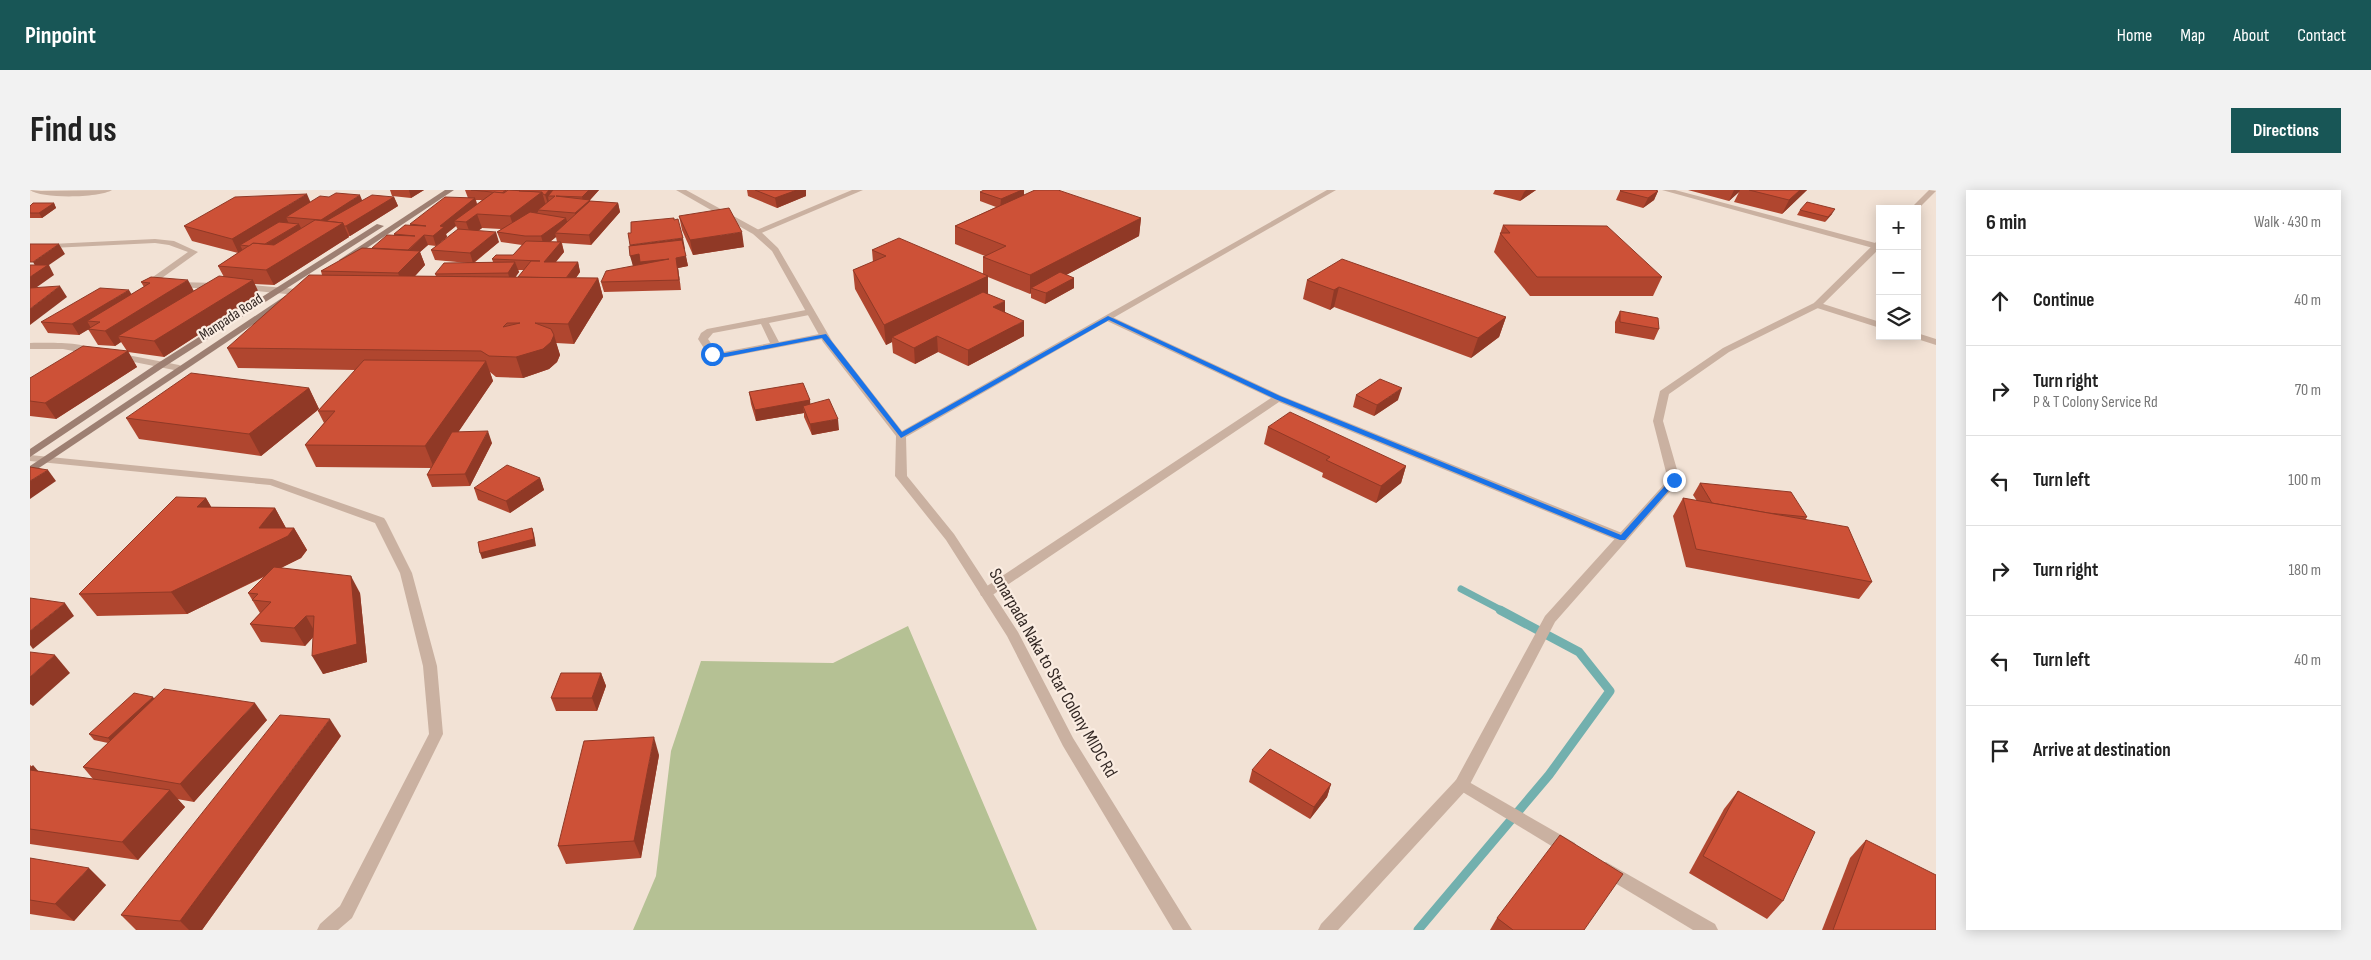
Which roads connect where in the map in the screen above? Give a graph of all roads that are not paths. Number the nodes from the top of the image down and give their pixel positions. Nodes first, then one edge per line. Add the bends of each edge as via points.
1 (34, 190) edge
2 (108, 190) edge
3 (436, 190) edge
4 (450, 190) edge
5 (680, 190) edge
6 (858, 190) edge
7 (1332, 190) edge
8 (1666, 190) edge
9 (1934, 190) edge
10 (1918, 205) edge
11 (756, 232) junction
12 (360, 238) junction
13 (375, 239) junction
14 (1876, 243) edge
15 (1876, 246) edge
16 (30, 247) edge
17 (226, 286) edge
18 (235, 287) edge
19 (280, 290) junction
20 (296, 292) junction
21 (1816, 305) junction
22 (811, 312) junction
23 (1108, 318) junction
24 (764, 321) junction
25 (1876, 323) edge
26 (824, 336) junction
27 (1921, 337) edge
28 (1936, 342) edge
29 (776, 345) junction
30 (30, 346) edge
31 (161, 365) junction
32 (179, 368) junction
33 (1278, 398) junction
34 (901, 436) junction
35 (30, 454) edge
36 (30, 458) edge
37 (46, 460) junction
38 (30, 470) edge
39 (1623, 538) junction
40 (986, 593) junction
41 (1462, 784) junction
42 (326, 930) edge
43 (1183, 930) edge
44 (1327, 930) edge
45 (1709, 930) edge

1 - 2 street via 40,193 93,193
3 - 12 main road, Manpada Road
4 - 13 main road, Manpada Road
5 - 11 street
6 - 11 street
7 - 23 street
8 - 14 street
9 - 10 street
11 - 22 street via 775,250
12 - 13 main road
12 - 19 main road, Manpada Road
13 - 20 main road, Manpada Road
15 - 21 street
16 - 17 street via 171,243 194,252 147,284 159,289
18 - 19 street
19 - 20 street
19 - 31 main road, Manpada Road
20 - 32 main road, Manpada Road
21 - 25 street
21 - 39 street via 1726,350 1664,393 1658,421 1674,480
22 - 24 street
22 - 26 street
23 - 33 street
23 - 34 street
24 - 29 street
24 - 29 street via 710,331 703,339 712,354 717,356
26 - 29 street
26 - 34 street
27 - 28 street
30 - 31 street via 63,346
31 - 32 street
31 - 35 main road, Manpada Road
32 - 37 main road, Manpada Road
33 - 39 street
33 - 40 street
34 - 40 street, Sonarpada Naka to Star Colony MIDC Rd via 901,476 950,536
36 - 37 street
37 - 38 main road, Manpada Road
37 - 42 street via 272,482 380,521 406,573 426,647 436,734 346,912
39 - 41 street via 1546,625
40 - 43 street, Sonarpada Naka to Star Colony MIDC Rd via 1013,635 1068,742
41 - 44 street
41 - 45 street

